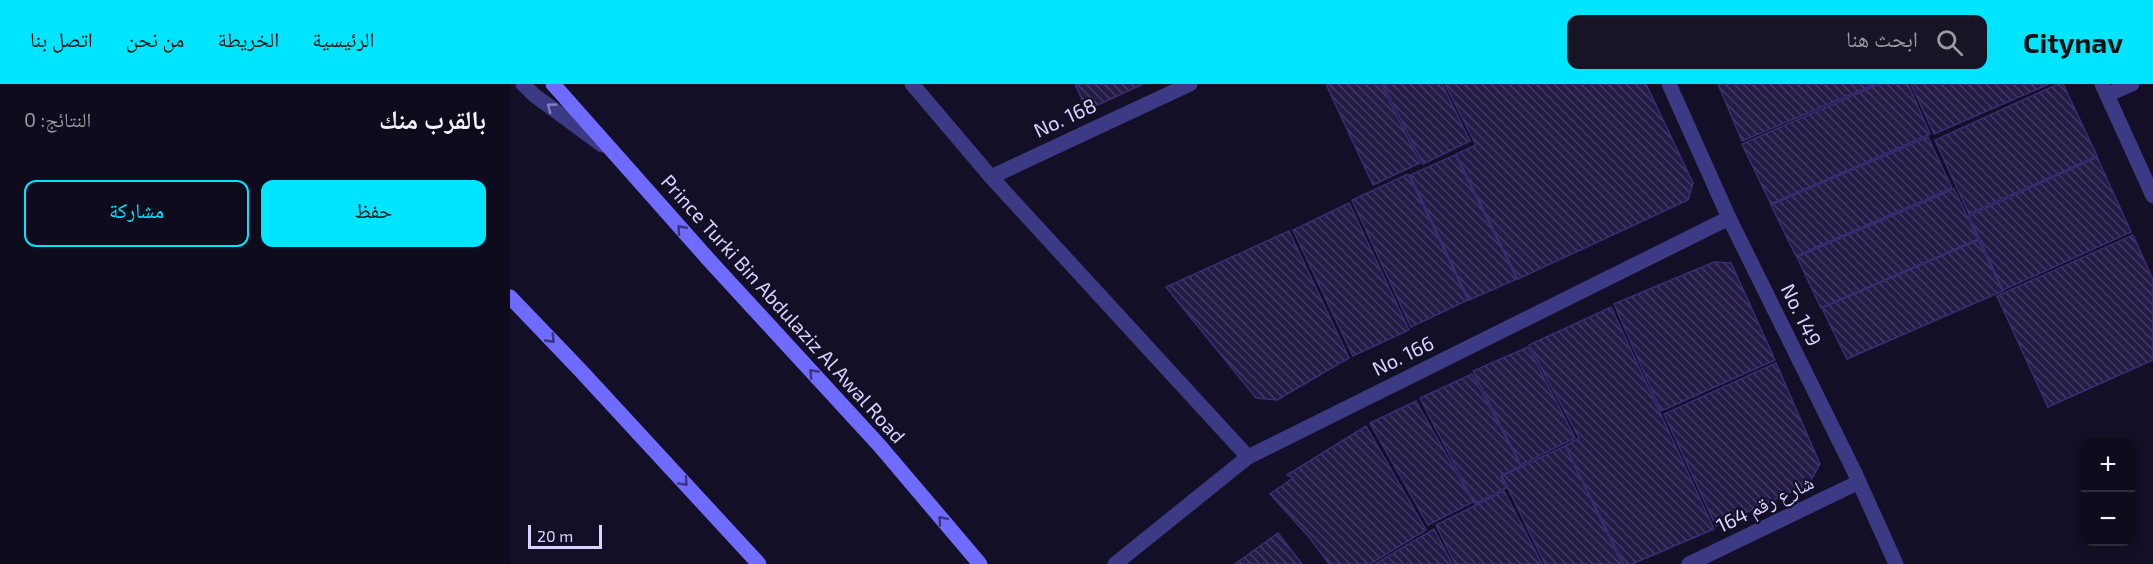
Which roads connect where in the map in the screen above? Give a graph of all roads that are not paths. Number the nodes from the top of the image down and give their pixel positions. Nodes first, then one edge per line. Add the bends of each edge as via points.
1 (523, 84) edge
2 (553, 84) edge
3 (912, 84) edge
4 (1190, 84) edge
5 (1669, 84) edge
6 (2132, 84) edge
7 (2104, 89) edge
8 (614, 154) junction
9 (991, 177) junction
10 (2153, 196) edge
11 (1729, 218) junction
12 (511, 298) edge
13 (1248, 457) junction
14 (1859, 482) junction
15 (759, 564) edge
16 (980, 564) edge
17 (1115, 564) edge
18 (1689, 564) edge
19 (1896, 564) edge

8 -> 1 street
2 - 8 main road, Prince Turki Bin Abdulaziz Al Awal Road
3 - 9 street
4 - 9 street, No. 168
5 - 11 street, No. 149
6 - 7 street
7 - 10 street
16 -> 8 main road, Prince Turki Bin Abdulaziz Al Awal Road via 879,445
9 - 13 street
11 - 13 street, No. 166
11 - 14 street, No. 149
12 -> 15 main road
13 - 17 street, No. 166
14 - 18 street, شارع رقم 164
14 - 19 street, No. 149

